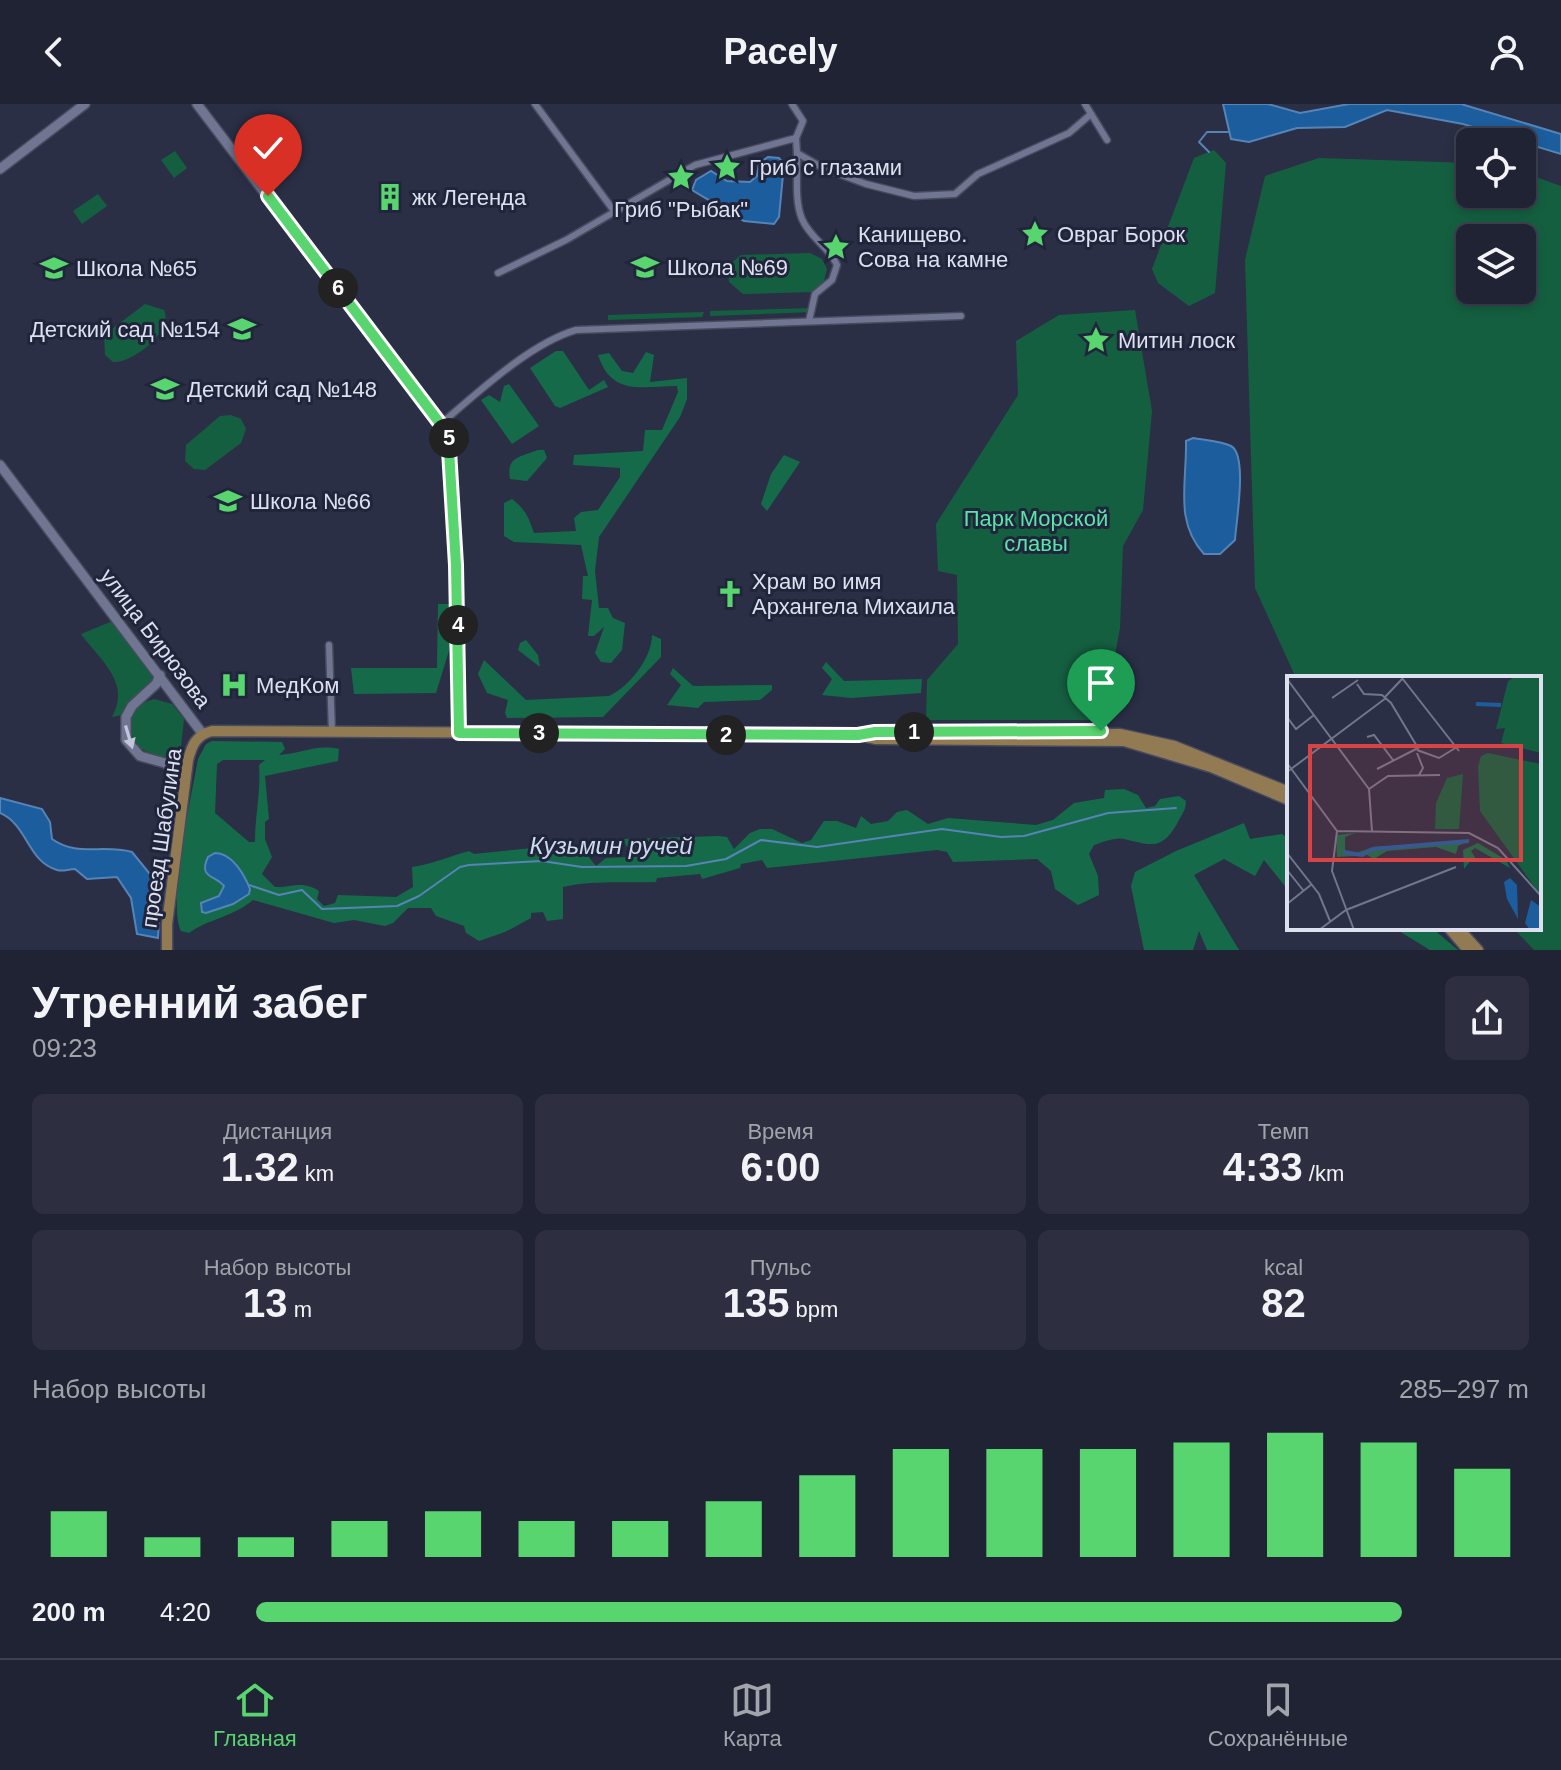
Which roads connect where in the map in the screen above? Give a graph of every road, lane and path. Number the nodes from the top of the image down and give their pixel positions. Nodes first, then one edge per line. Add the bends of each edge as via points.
1 (85, 104) edge
2 (197, 104) edge
3 (535, 104) edge
4 (792, 104) edge
5 (1085, 104) edge
6 (1091, 114) junction
7 (796, 138) junction
8 (1107, 140) dead end
9 (797, 153) junction
10 (0, 169) edge
11 (614, 211) junction
12 (498, 273) dead end
13 (961, 316) dead end
14 (809, 321) junction
15 (442, 423) junction
16 (0, 465) edge
17 (329, 645) dead end
18 (160, 675) junction
19 (332, 732) junction
20 (202, 733) junction
21 (459, 733) junction
22 (858, 735) junction
23 (185, 780) junction
24 (1287, 791) edge
25 (1287, 799) edge
26 (1451, 930) edge
27 (1460, 930) edge
28 (167, 950) edge
29 (1468, 950) edge
30 (1478, 950) edge

1 - 10 main road
2 - 15 main road
3 - 11 street
4 - 7 street via 803,121
5 - 6 street
6 - 8 street
6 - 9 street via 1069,133 978,174 955,194 914,196 878,187
7 - 9 street
7 - 11 street via 695,165
9 - 14 street via 802,218 831,250 837,265 832,280 815,294
11 - 12 street
13 - 14 street
14 - 15 street via 576,330 496,379
15 - 21 main road via 452,463
16 - 18 main road, улица Бирюзова
17 - 19 street
18 - 20 main road, улица Бирюзова
18 -> 23 main road via 126,717 126,740 140,756 165,763
19 - 20 main road, улица Бирюзова
19 - 21 main road, улица Бирюзова
20 - 23 main road, проезд Шабулина via 191,749
21 - 22 main road, улица Бирюзова
22 - 24 main road, улица Бирюзова via 1120,734 1174,746
22 - 25 main road, улица Бирюзова via 1124,741 1211,767
23 - 28 main road, проезд Шабулина
26 - 29 main road
27 - 30 main road

